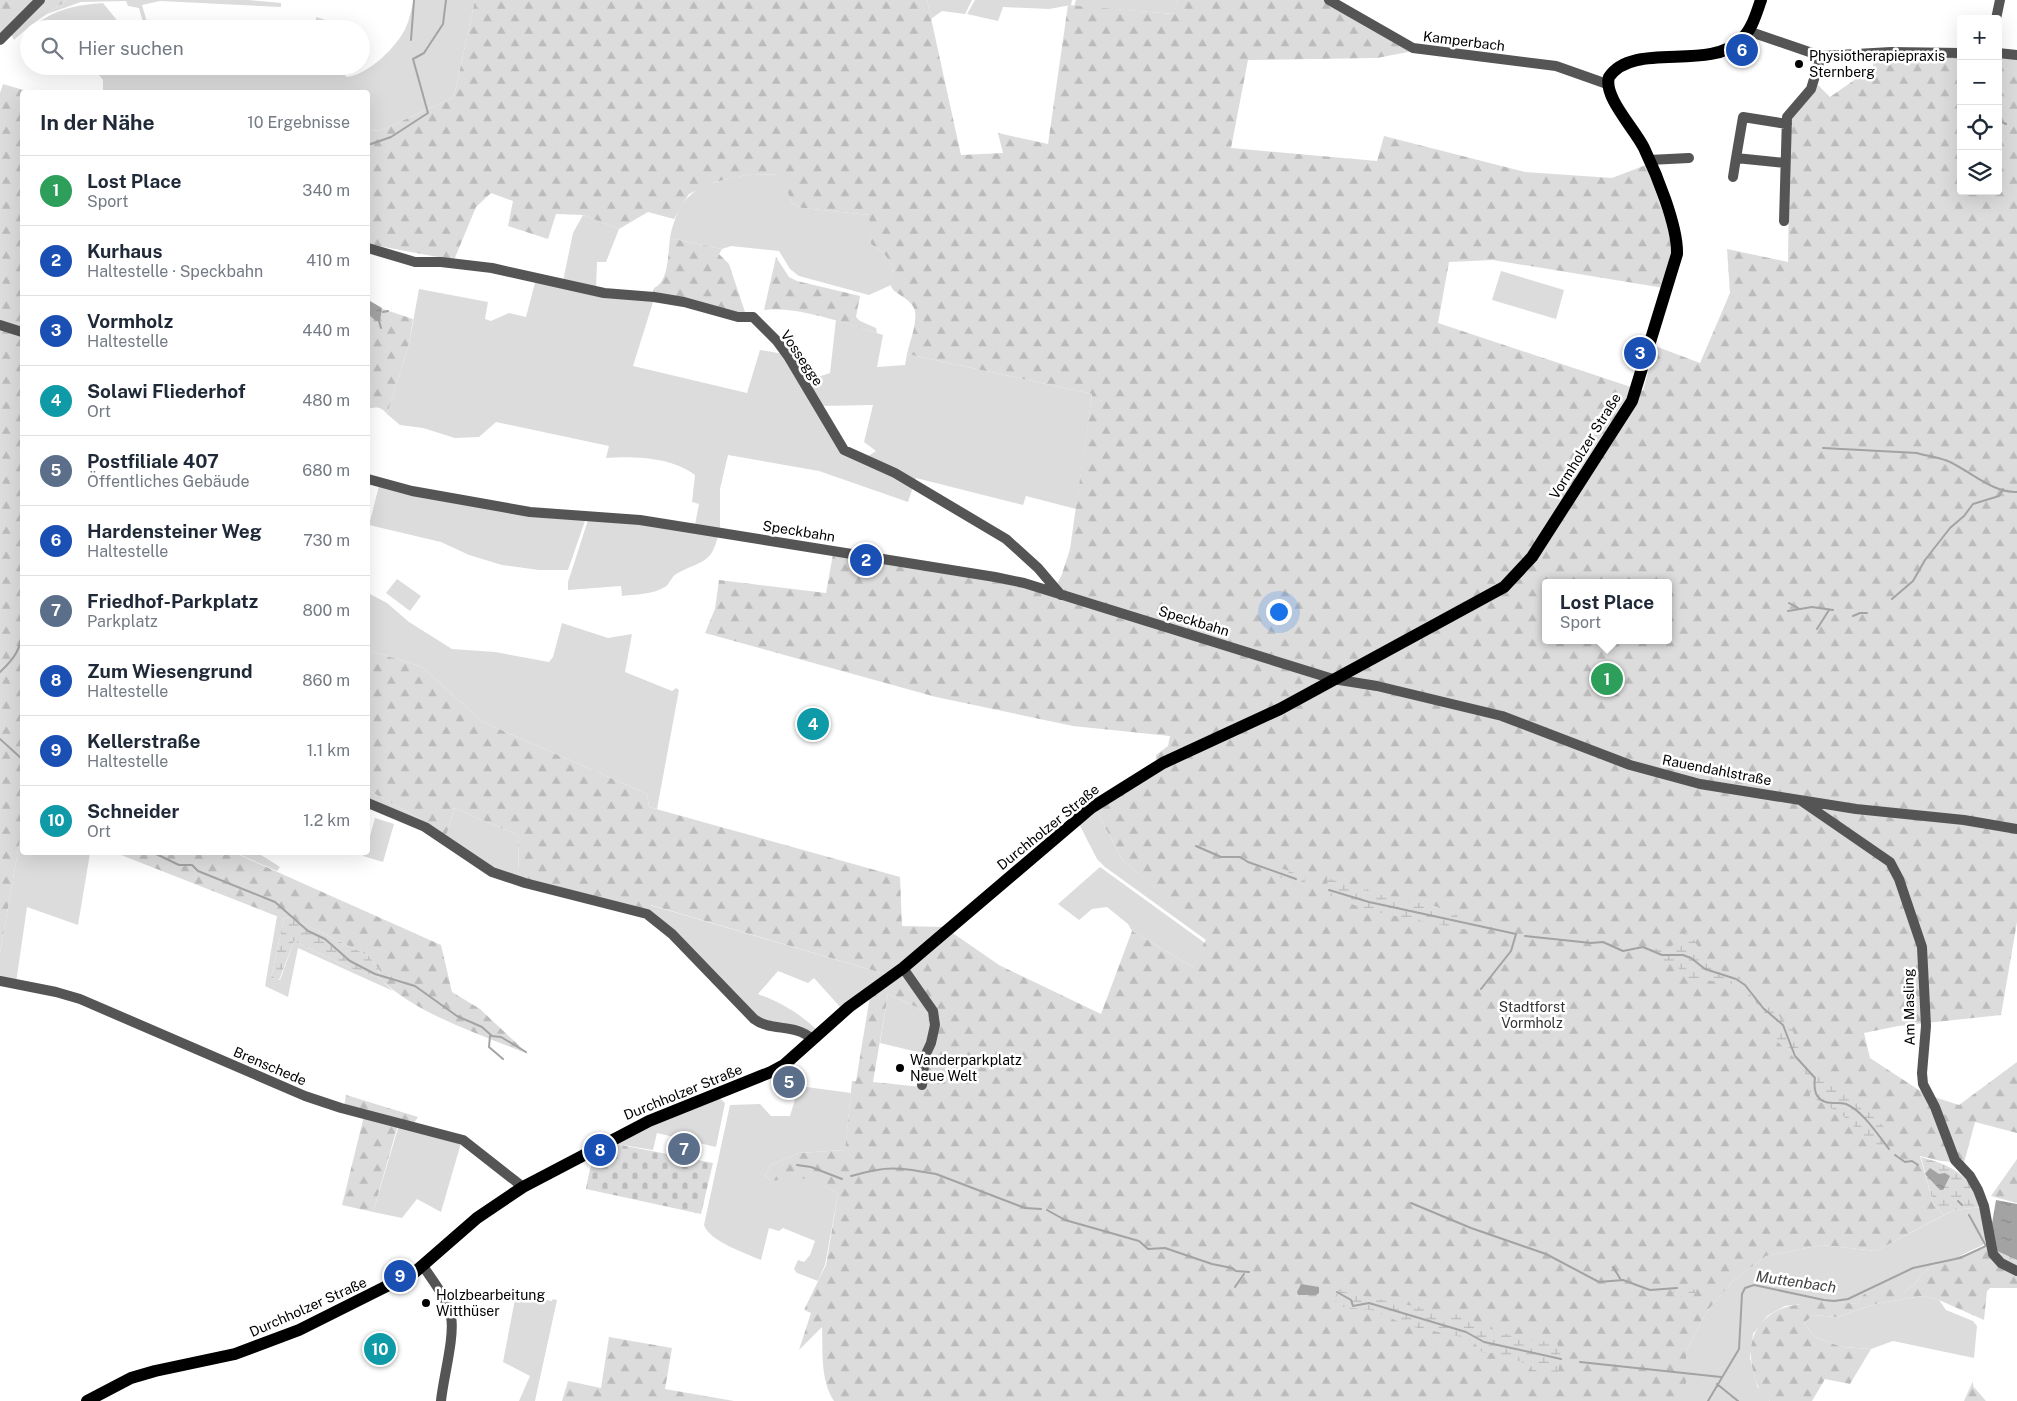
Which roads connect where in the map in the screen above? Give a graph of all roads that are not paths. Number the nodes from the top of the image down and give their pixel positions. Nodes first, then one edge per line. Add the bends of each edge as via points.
1 (40, 0) edge
2 (1328, 0) edge
3 (1761, 0) edge
4 (2000, 0) edge
5 (1997, 15) edge
6 (1748, 31) junction
7 (0, 40) edge
8 (1957, 52) edge
9 (2002, 53) edge
10 (2017, 55) edge
11 (1821, 56) junction
12 (1607, 84) junction
13 (1787, 124) junction
14 (1689, 158) dead end
15 (1736, 158) junction
16 (1649, 160) junction
17 (1785, 163) junction
18 (1733, 177) dead end
19 (1784, 222) dead end
20 (370, 249) edge
21 (0, 325) edge
22 (20, 331) edge
23 (370, 480) edge
24 (1062, 596) junction
25 (1333, 679) junction
26 (1797, 798) junction
27 (370, 804) edge
28 (2017, 830) edge
29 (902, 968) junction
30 (0, 982) edge
31 (812, 1039) junction
32 (922, 1085) dead end
33 (523, 1187) junction
34 (423, 1266) junction
35 (2017, 1271) edge
36 (87, 1401) edge
37 (441, 1401) edge

1 - 7 street
2 - 12 street, Kamperbach via 1413,48 1556,66
3 - 6 main road
4 - 5 street
6 - 11 street
6 - 12 main road via 1740,42 1717,52 1624,65 1611,74
8 - 11 street
9 - 10 street
11 - 13 street via 1811,88 1789,113
12 - 16 main road, Vormholzer Straße via 1608,91
13 - 15 street via 1743,117
13 - 17 street
14 - 16 street
15 - 17 street
15 - 18 street
16 - 25 main road, Vormholzer Straße via 1674,229 1677,254 1642,374 1622,419 1532,557 1516,576 1484,598
17 - 19 street
20 - 24 street, Vossegge via 414,262 492,268 604,293 654,297 738,317 753,317 788,356 844,450 895,473 1006,539
21 - 22 street
23 - 24 street, Speckbahn via 412,491 530,512 640,520 995,577
24 - 25 street, Speckbahn
25 - 26 street, Rauendahlstraße via 1377,686 1502,716 1662,774 1708,785
25 - 29 main road, Durchholzer Straße via 1280,709 1163,763 1092,808
26 - 28 street, Rauendahlstraße
26 - 35 street, Am Masling via 1890,862 1900,879 1922,947 1926,1026 1923,1084 1955,1160 1978,1190 1993,1254 2001,1263
27 - 31 street via 425,827 492,872 525,884 647,914 672,934 754,1019 764,1024 789,1027 806,1033
29 - 31 main road, Durchholzer Straße
29 - 32 street via 933,1011 935,1025 932,1043 925,1056
30 - 33 street, Brenschede via 80,999 323,1102 463,1140
31 - 33 main road, Durchholzer Straße via 790,1060 771,1072 649,1121
33 - 34 main road, Durchholzer Straße via 477,1218
34 - 36 main road, Durchholzer Straße via 398,1282 270,1342 235,1354 132,1378
34 - 37 street via 451,1317

